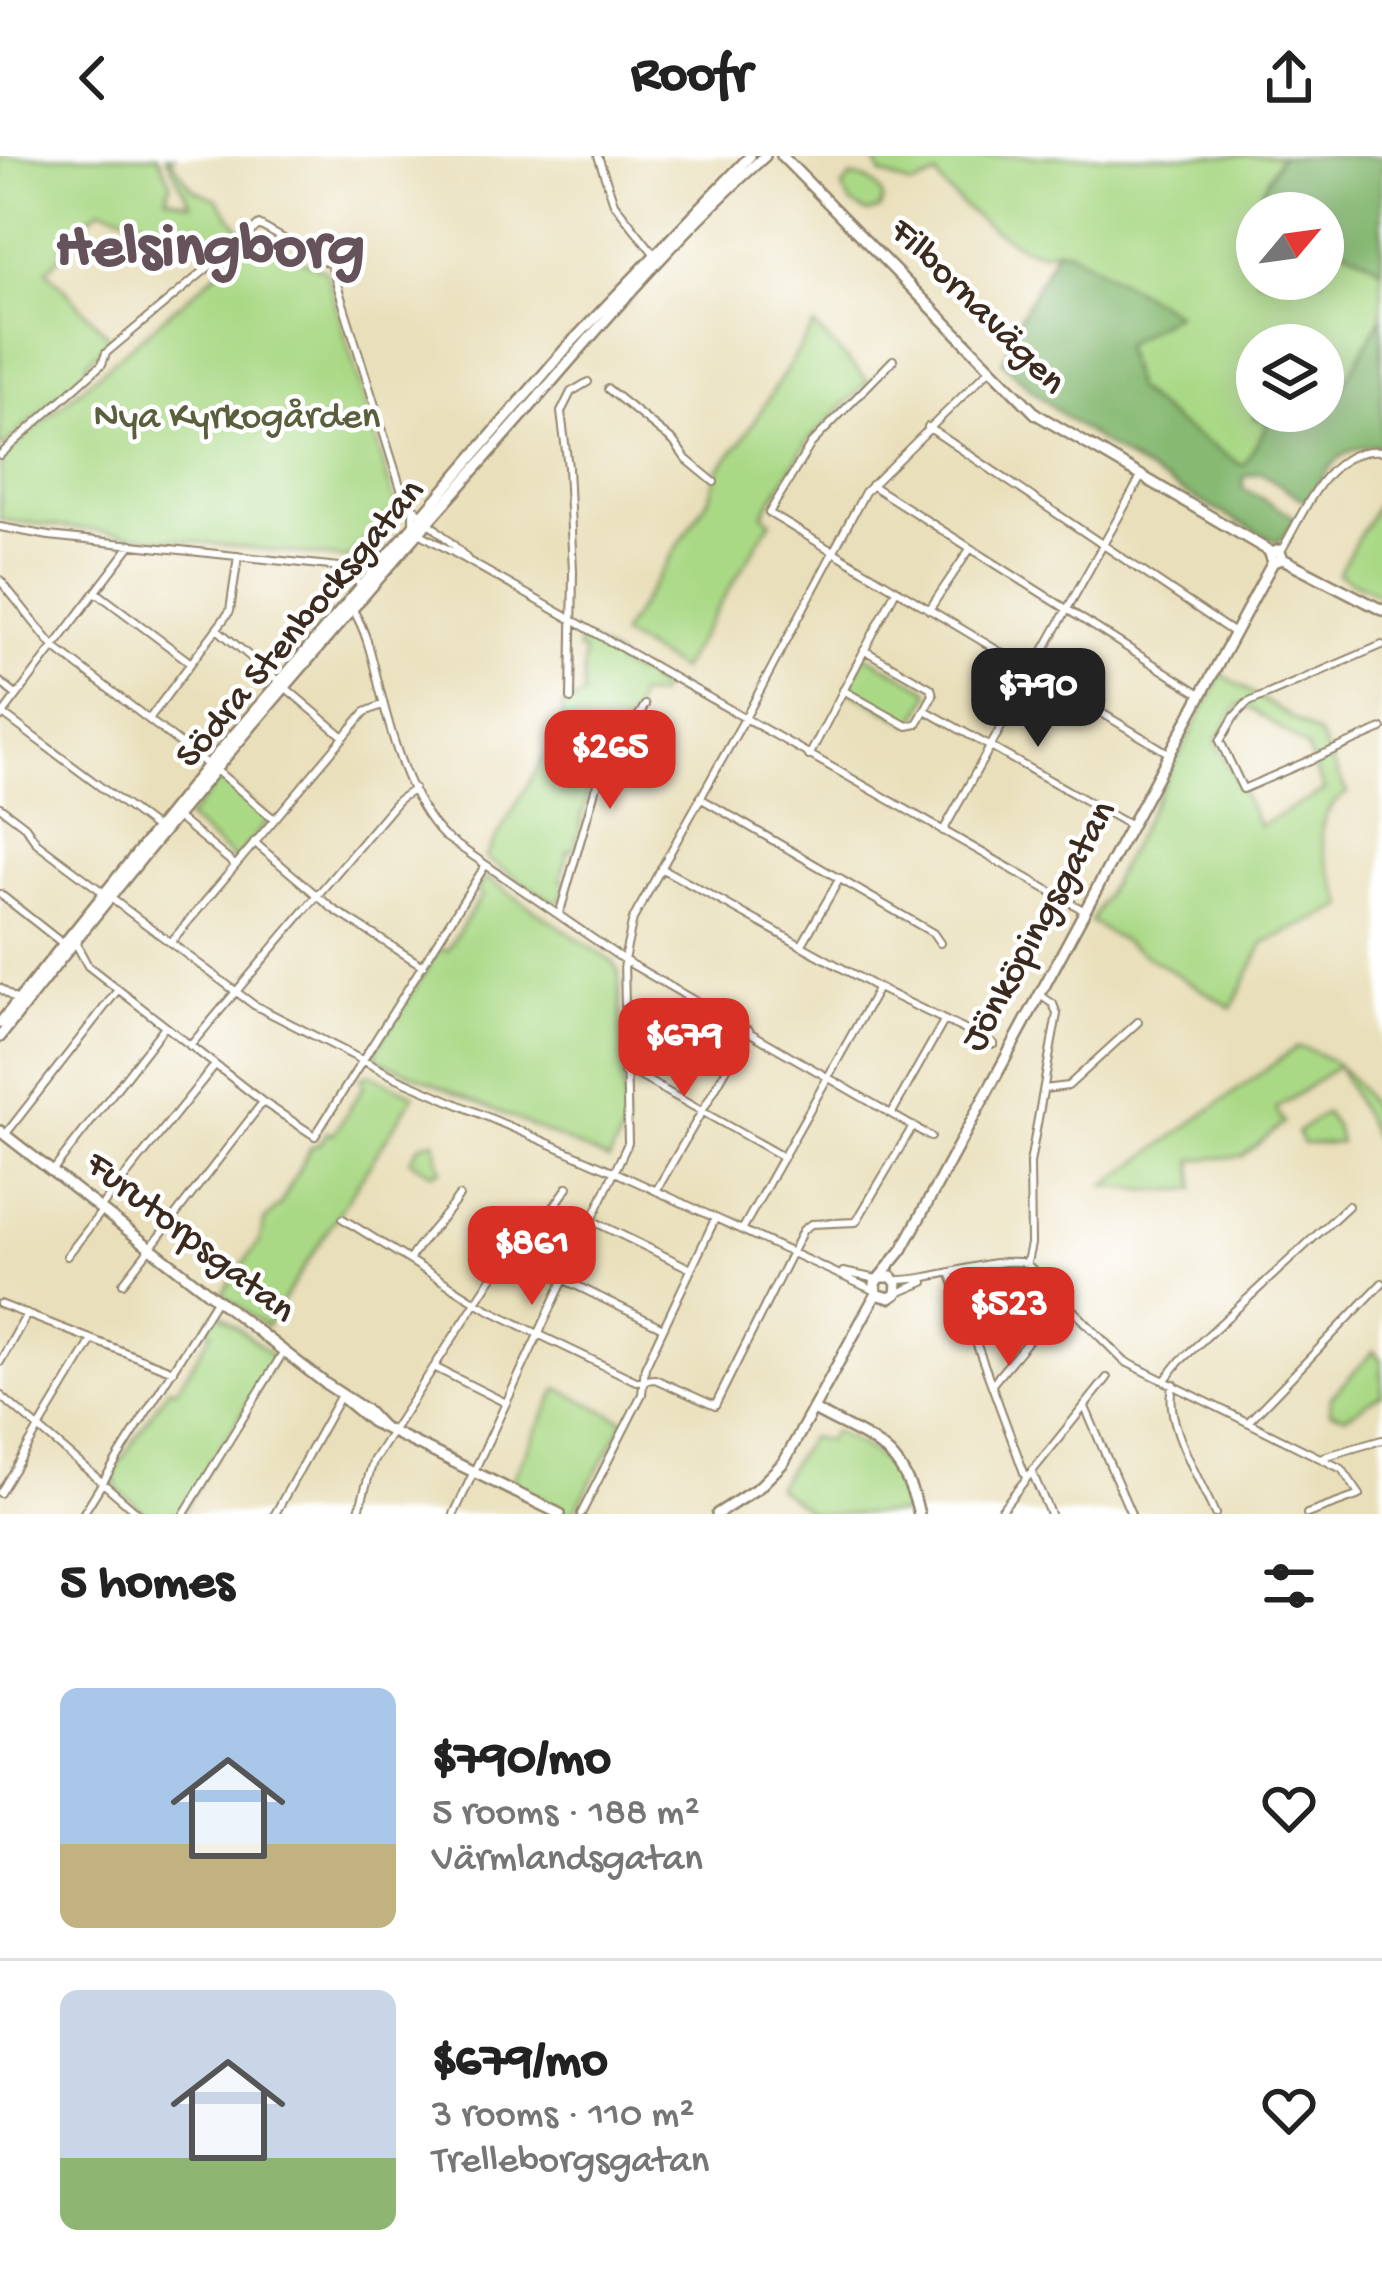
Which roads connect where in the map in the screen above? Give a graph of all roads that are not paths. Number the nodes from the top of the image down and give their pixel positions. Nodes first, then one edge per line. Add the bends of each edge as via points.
1 (598, 156) edge
2 (750, 156) edge
3 (766, 156) edge
4 (782, 156) edge
5 (658, 258) junction
6 (893, 360) dead end
7 (989, 370) junction
8 (588, 382) dead end
9 (608, 389) dead end
10 (928, 427) junction
11 (1382, 451) edge
12 (0, 455) edge
13 (1141, 477) junction
14 (713, 482) dead end
15 (871, 485) junction
16 (422, 514) junction
17 (0, 527) edge
18 (417, 529) junction
19 (132, 544) junction
20 (1102, 544) junction
21 (970, 549) junction
22 (832, 551) junction
23 (238, 556) junction
24 (1277, 556) junction
25 (472, 563) junction
26 (0, 580) edge
27 (365, 588) junction
28 (896, 590) junction
29 (97, 592) junction
30 (350, 606) junction
31 (1066, 608) junction
32 (929, 610) junction
33 (1382, 610) edge
34 (573, 622) junction
35 (217, 629) junction
36 (1235, 634) junction
37 (1382, 645) edge
38 (54, 647) junction
39 (864, 650) junction
40 (191, 663) junction
41 (1031, 670) junction
42 (0, 682) edge
43 (283, 685) junction
44 (843, 690) junction
45 (17, 695) junction
46 (1202, 695) junction
47 (572, 698) dead end
48 (383, 704) junction
49 (645, 705) dead end
50 (926, 710) junction
51 (1, 716) edge
52 (149, 719) junction
53 (745, 719) junction
54 (1382, 729) edge
55 (344, 737) junction
56 (989, 746) junction
57 (1170, 754) junction
58 (809, 756) junction
59 (213, 768) junction
60 (414, 789) junction
61 (700, 798) junction
62 (0, 807) edge
63 (174, 815) junction
64 (274, 819) junction
65 (1131, 826) junction
66 (157, 830) junction
67 (943, 831) junction
68 (254, 842) junction
69 (235, 865) junction
70 (485, 866) junction
71 (661, 868) junction
72 (840, 878) junction
73 (0, 894) edge
74 (316, 895) junction
75 (109, 896) junction
76 (1085, 911) junction
77 (559, 915) junction
78 (171, 942) junction
79 (940, 943) dead end
80 (69, 945) junction
81 (801, 946) junction
82 (624, 960) junction
83 (423, 966) junction
84 (0, 988) edge
85 (878, 988) junction
86 (118, 990) junction
87 (234, 992) junction
88 (1040, 995) junction
89 (20, 1004) junction
90 (944, 1021) junction
91 (1138, 1022) dead end
92 (0, 1023) edge
93 (165, 1026) junction
94 (749, 1030) junction
95 (0, 1037) edge
96 (994, 1043) dead end
97 (190, 1046) junction
98 (363, 1062) junction
99 (215, 1065) junction
100 (624, 1073) junction
101 (829, 1076) junction
102 (1044, 1089) junction
103 (262, 1102) junction
104 (702, 1110) junction
105 (893, 1112) junction
106 (913, 1126) junction
107 (3, 1133) edge
108 (932, 1137) dead end
109 (783, 1157) junction
110 (52, 1172) junction
111 (615, 1172) junction
112 (568, 1187) dead end
113 (656, 1191) junction
114 (459, 1196) dead end
115 (1348, 1206) dead end
116 (101, 1210) junction
117 (716, 1218) junction
118 (343, 1219) dead end
119 (592, 1221) junction
120 (742, 1230) junction
121 (151, 1249) junction
122 (790, 1253) junction
123 (67, 1256) dead end
124 (518, 1257) junction
125 (409, 1260) junction
126 (1026, 1264) junction
127 (692, 1269) junction
128 (951, 1275) junction
129 (927, 1280) junction
130 (566, 1281) junction
131 (1382, 1282) edge
132 (124, 1283) dead end
133 (885, 1287) junction
134 (1064, 1298) junction
135 (216, 1300) junction
136 (476, 1300) junction
137 (0, 1304) edge
138 (27, 1314) junction
139 (663, 1328) junction
140 (541, 1335) junction
141 (92, 1340) junction
142 (284, 1351) junction
143 (0, 1362) edge
144 (434, 1367) junction
145 (173, 1371) junction
146 (1107, 1378) dead end
147 (644, 1379) junction
148 (1165, 1380) junction
149 (992, 1384) junction
150 (1174, 1384) junction
151 (0, 1395) edge
152 (341, 1395) junction
153 (506, 1403) junction
154 (1085, 1407) junction
155 (814, 1410) junction
156 (1250, 1420) junction
157 (38, 1428) junction
158 (392, 1433) junction
159 (1382, 1440) edge
160 (1323, 1457) junction
161 (474, 1472) junction
162 (1029, 1475) junction
163 (102, 1482) junction
164 (0, 1493) edge
165 (83, 1514) edge
166 (139, 1514) edge
167 (184, 1514) edge
168 (275, 1514) edge
169 (358, 1514) edge
170 (454, 1514) edge
171 (560, 1514) edge
172 (581, 1514) edge
173 (717, 1514) edge
174 (920, 1514) edge
175 (998, 1514) edge
176 (1050, 1514) edge
177 (1131, 1514) edge
178 (1215, 1514) edge
179 (1307, 1514) edge

1 - 5 street via 614,202
2 - 5 street
3 - 5 street
4 - 7 street, Filbornavägen
5 - 16 street, Södra Stenbocksgatan via 567,347
6 - 22 street via 811,444 769,513
7 - 10 street
7 - 13 street, Filbornavägen via 1036,414
8 - 34 street via 561,412
9 - 14 street
10 - 15 street
10 - 20 street
11 - 24 street via 1350,454 1334,467
12 - 16 street via 106,352 259,225 334,270 402,492
13 - 20 street
13 - 24 street, Filbornavägen
15 - 21 street
15 - 22 street
16 - 18 street, Södra Stenbocksgatan
16 - 25 street
17 - 19 street
18 - 25 street
18 - 27 street, Södra Stenbocksgatan
19 - 23 street
19 - 29 street
20 - 31 street
20 - 36 street
21 - 31 street
21 - 32 street
22 - 28 street
22 - 53 street
23 - 27 street via 339,567
23 - 35 street via 231,608
24 - 33 street, Filbornavägen
24 - 36 street, Jönköpingsgatan
25 - 34 street
26 - 38 street
27 - 30 street, Södra Stenbocksgatan
28 - 32 street
28 - 39 street
29 - 38 street
29 - 40 street
30 - 43 street, Södra Stenbocksgatan
30 - 48 street
31 - 41 street
31 - 46 street
32 - 41 street
34 - 47 street
34 - 53 street
35 - 40 street
35 - 43 street
36 - 46 street, Jönköpingsgatan
37 - 54 street via 1247,704 1221,744 1243,789
38 - 45 street
38 - 52 street
39 - 44 street
39 - 50 street via 929,687
40 - 52 street
41 - 56 street
41 - 57 street
42 - 45 street
43 - 55 street
43 - 59 street, Södra Stenbocksgatan
44 - 50 street via 908,726
44 - 58 street
45 - 51 street
46 - 57 street, Jönköpingsgatan
48 - 55 street
48 - 60 street
49 - 77 street via 595,790
50 - 56 street
51 - 66 street
52 - 59 street
53 - 58 street
53 - 61 street
55 - 64 street
56 - 65 street
56 - 67 street
57 - 65 street, Jönköpingsgatan
58 - 67 street
59 - 63 street, Södra Stenbocksgatan
59 - 64 street
60 - 70 street via 434,826
60 - 74 street
61 - 71 street
61 - 72 street
62 - 75 street
63 - 66 street, Södra Stenbocksgatan
63 - 69 street
63 - 75 street, Södra Stenbocksgatan
64 - 68 street
65 - 76 street, Jönköpingsgatan
66 - 75 street, Södra Stenbocksgatan
67 - 76 street
68 - 69 street
68 - 74 street
69 - 78 street
70 - 77 street
70 - 83 street
71 - 81 street
71 - 82 street via 633,919
72 - 79 street
72 - 81 street
73 - 80 street
74 - 83 street
74 - 87 street
75 - 78 street
75 - 80 street, Södra Stenbocksgatan
76 - 88 street, Jönköpingsgatan
77 - 82 street
78 - 87 street
80 - 86 street
80 - 89 street, Södra Stenbocksgatan
81 - 85 street
82 - 94 street
82 - 100 street
83 - 98 street
84 - 89 street
85 - 90 street
85 - 101 street
86 - 93 street
86 - 107 street
87 - 97 street
87 - 98 street
88 - 102 street via 1057,1014
88 - 133 street, Jönköpingsgatan
89 - 92 street, Södra Stenbocksgatan
89 - 95 street, Södra Stenbocksgatan
90 - 96 street
90 - 105 street
91 - 102 street via 1068,1086
93 - 97 street
93 - 110 street
94 - 101 street
94 - 104 street
97 - 99 street
98 - 103 street via 315,1136
98 - 111 street
99 - 103 street
99 - 116 street
100 - 104 street
100 - 111 street via 629,1138
101 - 105 street
101 - 109 street
102 - 126 street via 1028,1177
103 - 121 street
104 - 109 street
104 - 113 street
105 - 106 street
106 - 108 street
106 - 122 street via 857,1221 806,1226
107 - 110 street, Furutorpsgatan
109 - 120 street
110 - 116 street, Furutorpsgatan
111 - 113 street
111 - 119 street
112 - 124 street
113 - 117 street
114 - 125 street
115 - 148 street
116 - 121 street, Furutorpsgatan
116 - 123 street
117 - 120 street
117 - 127 street
118 - 125 street
119 - 127 street
119 - 130 street
120 - 122 street
121 - 132 street
121 - 135 street, Furutorpsgatan
122 - 133 street
122 - 147 street via 714,1406
124 - 130 street
124 - 136 street via 504,1259
125 - 136 street
126 - 128 street
126 - 134 street
127 - 139 street
128 - 129 street
128 - 149 street
129 - 133 street
129 - 133 street
130 - 139 street
130 - 140 street
131 - 156 street
133 - 155 street, Jönköpingsgatan
134 - 148 street via 1124,1361
134 - 149 street
135 - 142 street, Furutorpsgatan
135 - 145 street
136 - 140 street
136 - 144 street
137 - 138 street
138 - 141 street
138 - 143 street
139 - 147 street
140 - 147 street
140 - 153 street
141 - 145 street
141 - 157 street
142 - 152 street, Furutorpsgatan
142 - 167 street
144 - 153 street
144 - 158 street
145 - 163 street
146 - 154 street
147 - 172 street
148 - 150 street
149 - 162 street
150 - 156 street
150 - 178 street via 1172,1418
151 - 157 street
152 - 158 street, Furutorpsgatan
152 - 168 street
153 - 161 street
154 - 162 street
154 - 177 street
155 - 173 street, Jönköpingsgatan via 775,1473
155 - 174 street via 894,1456
156 - 160 street
157 - 163 street
157 - 164 street
158 - 161 street, Furutorpsgatan
158 - 169 street via 373,1461
159 - 160 street
160 - 179 street via 1346,1472 1360,1496
161 - 170 street
161 - 171 street, Furutorpsgatan
162 - 175 street
162 - 176 street
163 - 165 street
163 - 166 street

